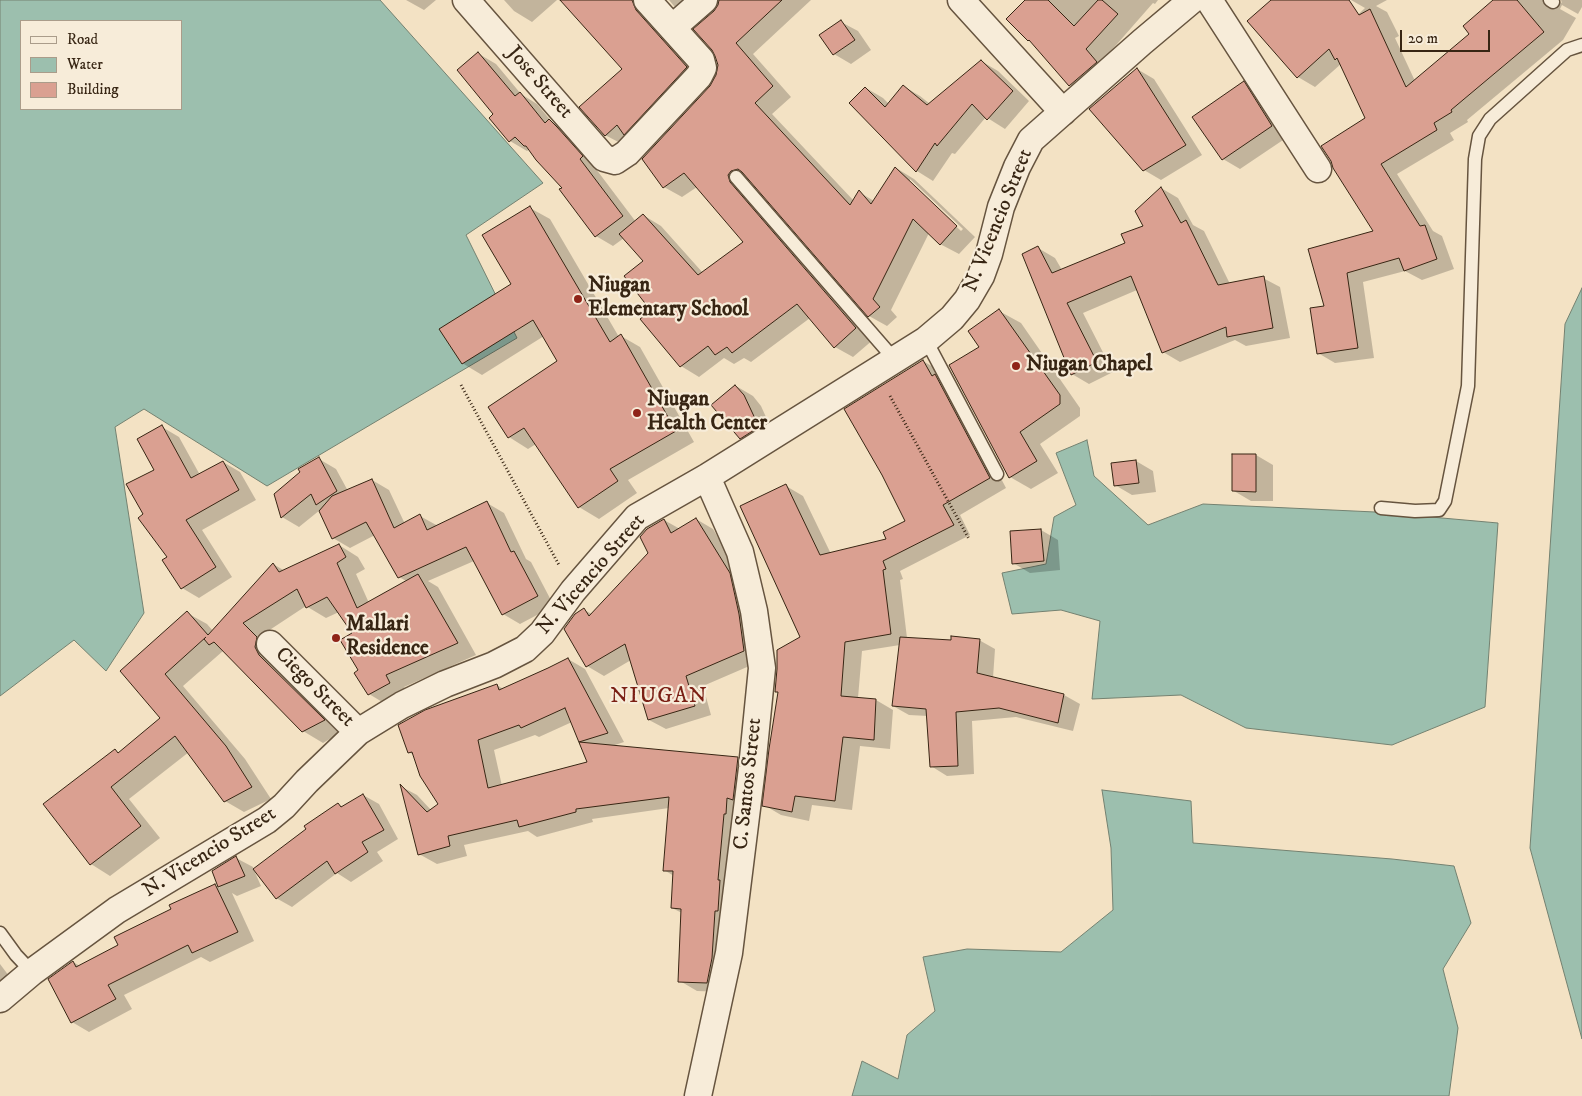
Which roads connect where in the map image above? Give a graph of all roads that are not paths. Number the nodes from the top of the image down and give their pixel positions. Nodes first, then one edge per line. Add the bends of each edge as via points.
1 (466, 0) edge
2 (646, 0) edge
3 (704, 0) edge
4 (961, 0) edge
5 (1192, 0) edge
6 (1209, 0) edge
7 (672, 28) junction
8 (1582, 45) edge
9 (1063, 112) junction
10 (1318, 169) dead end
11 (736, 177) dead end
12 (926, 340) junction
13 (886, 365) junction
14 (997, 474) dead end
15 (707, 477) junction
16 (1381, 508) dead end
17 (270, 644) dead end
18 (358, 732) junction
19 (0, 933) edge
20 (32, 972) junction
21 (0, 998) edge
22 (698, 1096) edge

1 - 7 street, Jose Street via 604,158 615,161 627,153 703,68 701,60
2 - 7 street
3 - 7 street
4 - 9 street
5 - 9 street, N. Vicencio Street
6 - 10 street
8 - 16 lane via 1567,50 1490,119 1479,136 1475,159 1468,386 1445,501 1439,510
9 - 12 street, N. Vicencio Street via 1032,140 1017,167 1001,207 984,269 967,300
11 - 13 lane
12 - 13 street, N. Vicencio Street
12 - 14 lane
13 - 15 street, N. Vicencio Street
15 - 18 street, N. Vicencio Street via 638,517 573,591 542,633 525,649 494,666 445,684 402,705
15 - 22 street, C. Santos Street via 740,552 754,611 762,668 729,952
17 - 18 street, Ciego Street
18 - 20 street, N. Vicencio Street via 267,820 117,910
19 - 20 lane
20 - 21 street, N. Vicencio Street

